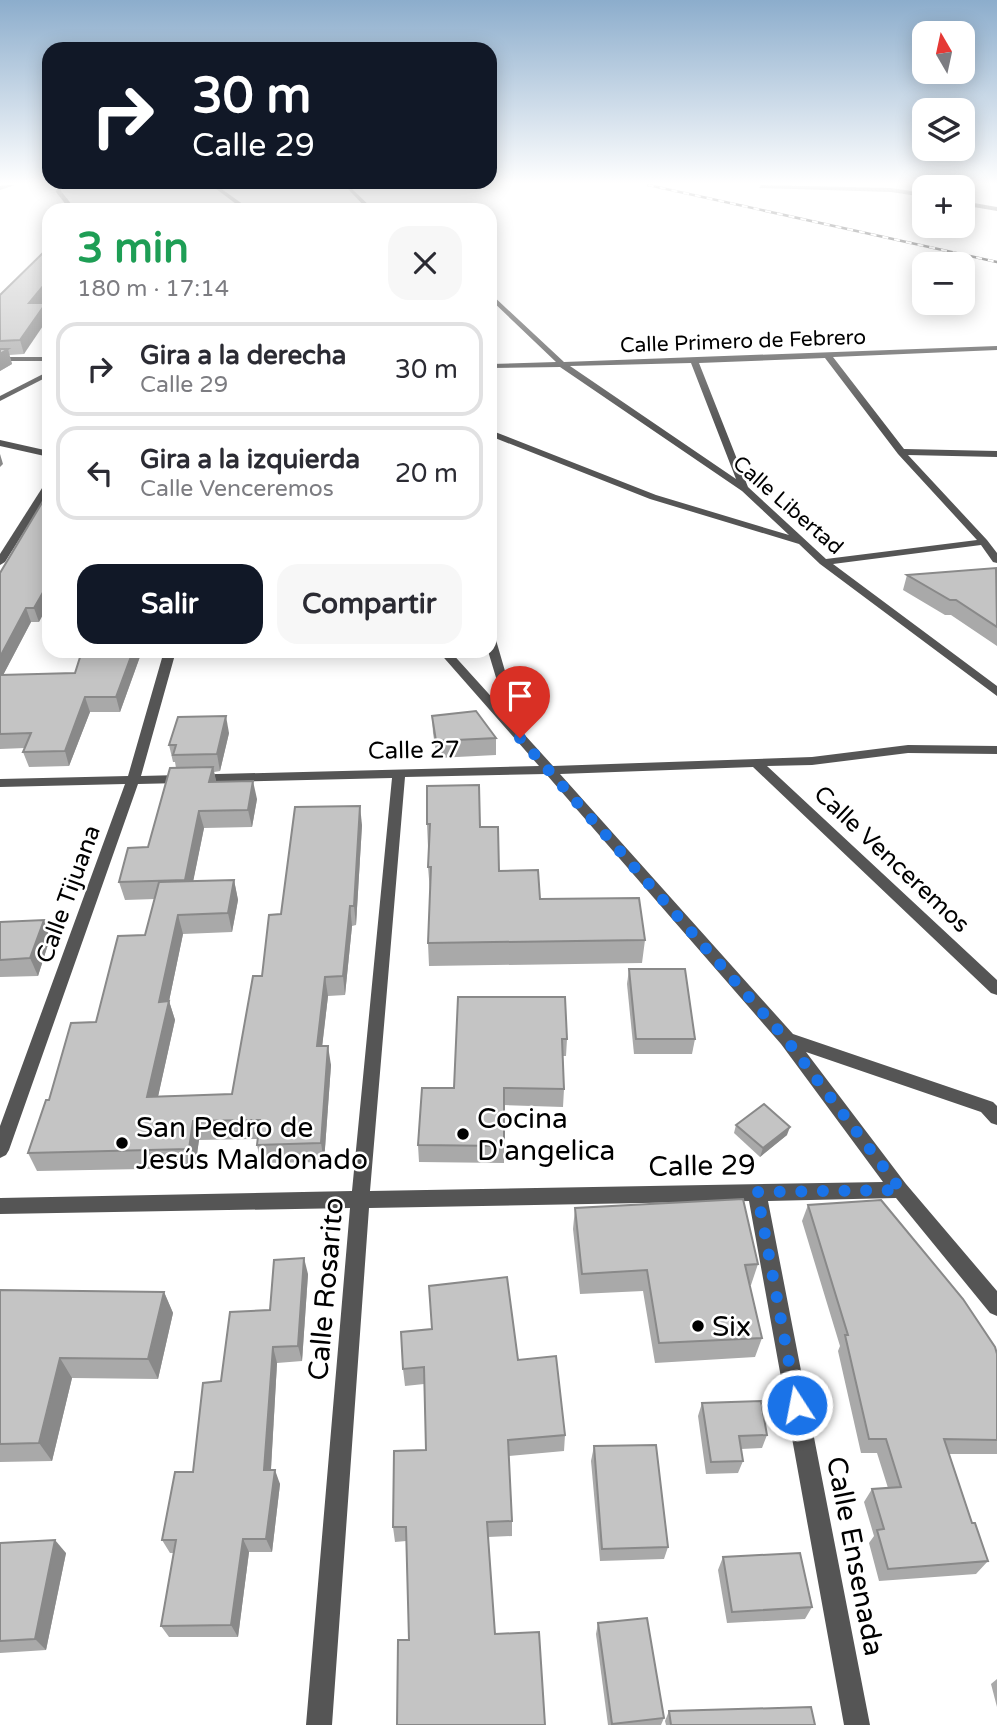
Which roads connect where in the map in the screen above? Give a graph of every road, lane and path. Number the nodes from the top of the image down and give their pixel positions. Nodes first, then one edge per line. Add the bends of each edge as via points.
1 (497, 302) edge
2 (996, 349) edge
3 (827, 355) junction
4 (0, 359) edge
5 (42, 359) edge
6 (694, 362) junction
7 (563, 365) junction
8 (497, 366) edge
9 (42, 377) edge
10 (0, 399) edge
11 (497, 436) edge
12 (0, 443) edge
13 (42, 452) edge
14 (901, 452) junction
15 (997, 454) edge
16 (745, 489) junction
17 (42, 496) edge
18 (802, 542) junction
19 (984, 542) junction
20 (997, 560) edge
21 (0, 562) edge
22 (824, 562) junction
23 (168, 658) edge
24 (450, 658) edge
25 (496, 658) edge
26 (997, 692) edge
27 (520, 738) junction
28 (997, 750) edge
29 (755, 763) junction
30 (547, 770) junction
31 (400, 774) junction
32 (133, 780) junction
33 (0, 783) edge
34 (997, 989) edge
35 (786, 1039) junction
36 (994, 1112) edge
37 (0, 1150) edge
38 (901, 1190) junction
39 (757, 1192) junction
40 (360, 1200) junction
41 (0, 1206) edge
42 (997, 1306) edge
43 (319, 1725) edge
44 (857, 1725) edge

1 - 7 street, Calle Libertad
2 - 3 street, Calle Primero de Febrero
3 - 6 street, Calle Primero de Febrero
3 - 14 street
4 - 5 street
6 - 7 street, Calle Primero de Febrero
6 - 16 street
7 - 8 street, Calle Primero de Febrero
7 - 16 street, Calle Libertad
9 - 10 street
11 - 18 street via 653,496
12 - 13 street
14 - 15 street
14 - 19 street
16 - 18 street, Calle Libertad
17 - 21 street
18 - 22 street, Calle Libertad
19 - 20 street
19 - 22 street
22 - 26 street, Calle Libertad
23 - 32 street, Calle Tijuana
24 - 27 street
25 - 27 street
27 - 30 street
28 - 29 street, Calle 27 via 908,749
29 - 30 street, Calle 27
29 - 34 street, Calle Venceremos
30 - 31 street, Calle 27
30 - 35 street
31 - 32 street, Calle 27
31 - 40 street, Calle Rosarito
32 - 33 street, Calle 27
32 - 37 street, Calle Tijuana
35 - 36 street
35 - 38 street
38 - 39 street, Calle 29
38 - 42 street
39 - 40 street, Calle 29
39 - 44 street, Calle Ensenada
40 - 41 street, Calle 29
40 - 43 street, Calle Rosarito

